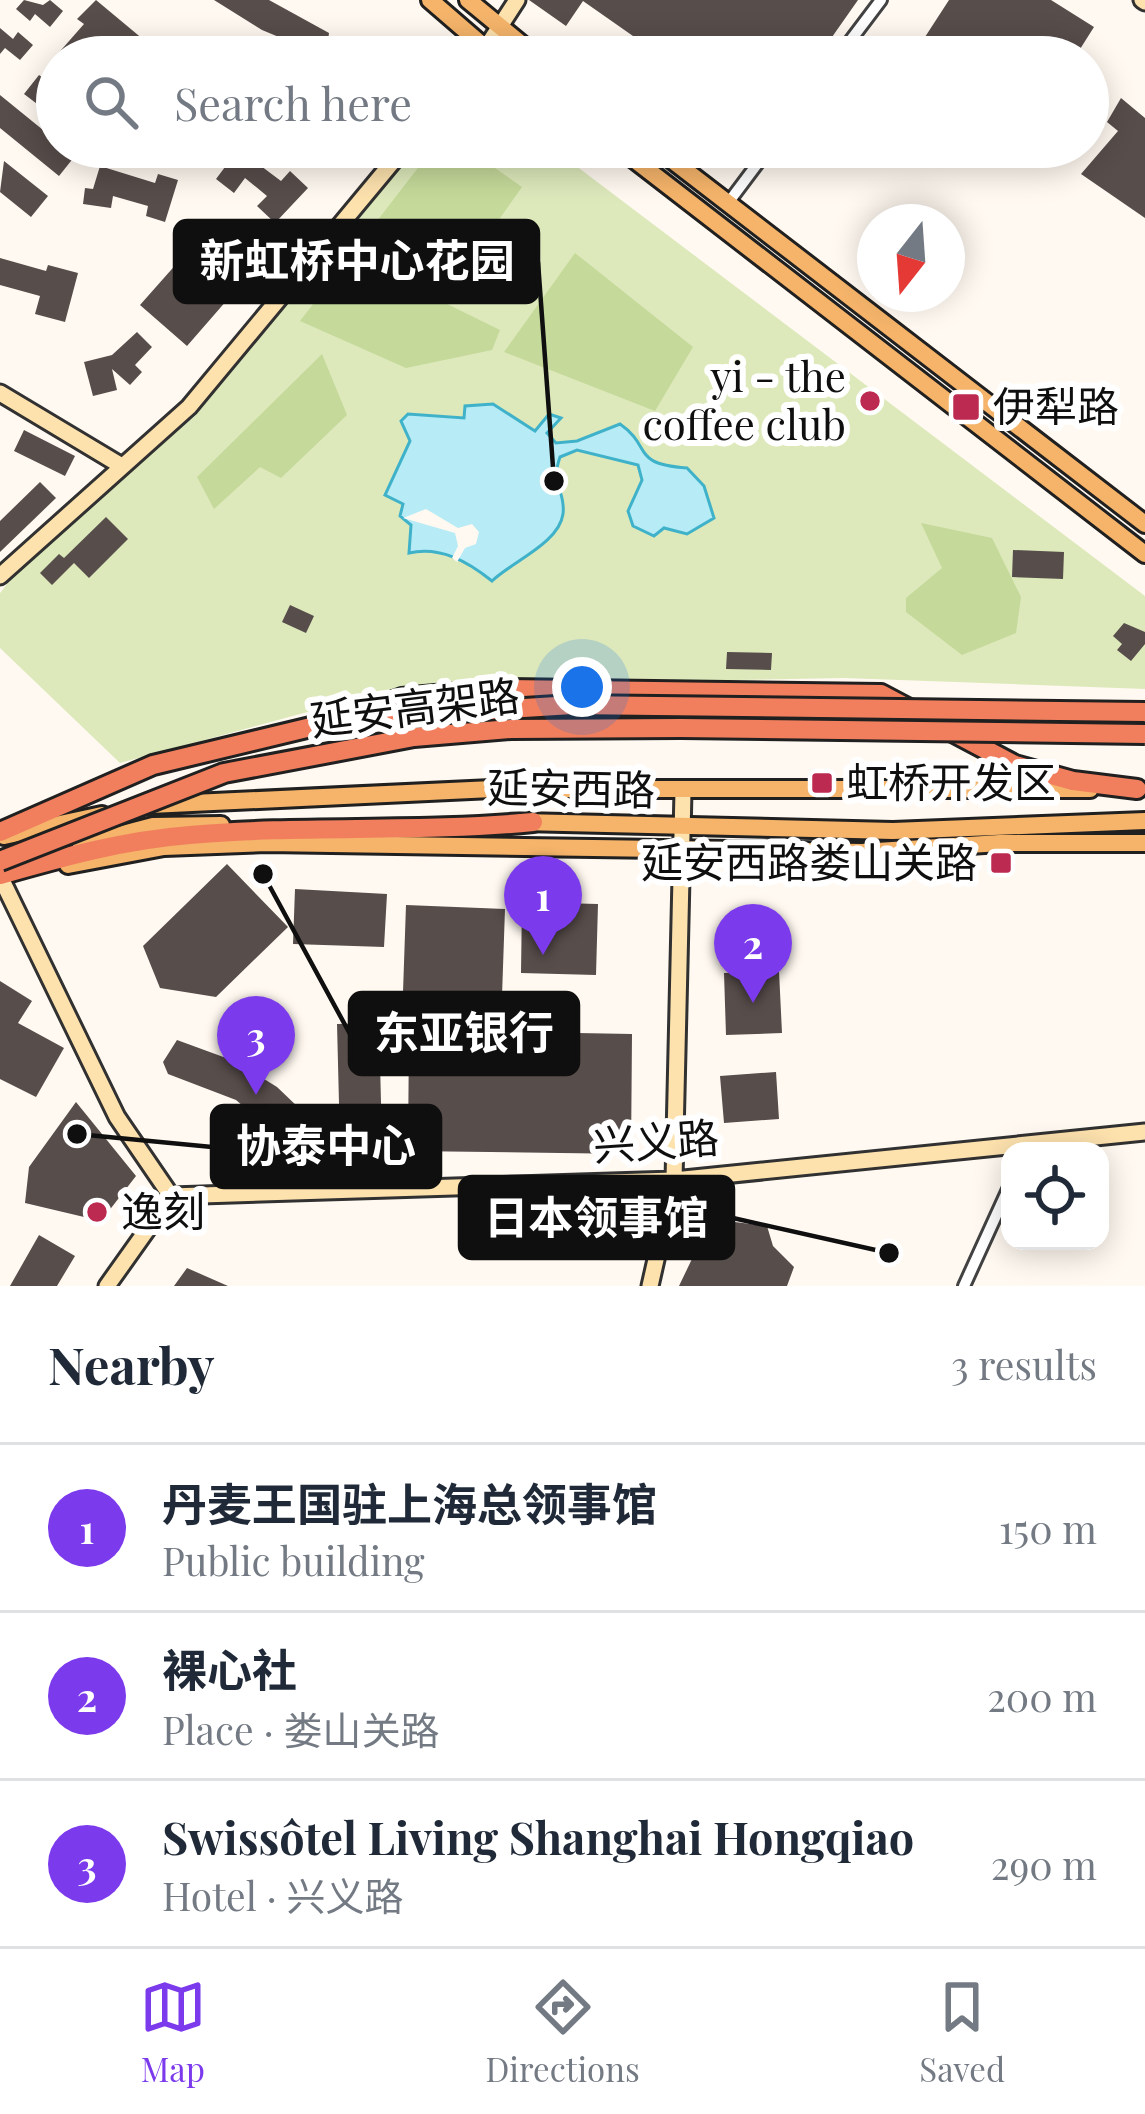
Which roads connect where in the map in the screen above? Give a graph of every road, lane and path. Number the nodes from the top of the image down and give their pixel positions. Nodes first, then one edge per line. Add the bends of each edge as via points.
1 (430, 0) edge
2 (468, 0) edge
3 (517, 0) edge
4 (881, 0) edge
5 (500, 29) junction
6 (468, 36) edge
7 (496, 36) edge
8 (509, 36) edge
9 (854, 36) edge
10 (388, 168) edge
11 (645, 168) edge
12 (682, 168) edge
13 (754, 168) edge
14 (728, 203) junction
15 (0, 393) edge
16 (120, 465) junction
17 (1145, 524) edge
18 (1145, 554) edge
19 (0, 576) edge
20 (1145, 712) edge
21 (344, 719) junction
22 (1145, 734) edge
23 (1141, 789) edge
24 (683, 791) junction
25 (1145, 821) edge
26 (533, 822) junction
27 (45, 828) junction
28 (0, 834) edge
29 (683, 837) junction
30 (1145, 842) edge
31 (0, 851) edge
32 (0, 874) edge
33 (1145, 1132) edge
34 (1055, 1142) edge
35 (1001, 1148) edge
36 (674, 1180) junction
37 (171, 1196) junction
38 (1001, 1205) edge
39 (106, 1286) edge
40 (650, 1286) edge
41 (964, 1286) edge

1 - 6 main road
2 - 5 main road
3 - 5 street
4 - 9 street
5 - 7 street
5 - 8 main road
10 - 16 street via 189,407
11 - 18 main road
12 - 14 main road
13 - 14 street
14 - 17 main road
15 - 16 street
16 - 19 street
20 - 21 highway, 延安高架路, bridge via 572,705
21 - 23 highway, bridge via 402,698 502,689 881,694 1015,765
21 - 28 highway, 延安高架路 via 153,765
22 - 32 highway, 延安高架路, bridge via 659,728 414,737 224,773
23 - 24 main road, 延安西路
24 - 27 main road, 延安西路 via 492,789 157,803
24 - 29 street
25 - 29 main road, 延安西路
26 - 29 main road, 延安西路
26 - 32 highway via 185,835 84,850
26 - 32 main road, 延安西路 via 153,826
27 - 28 main road, 延安西路
27 - 31 main road
29 - 30 main road, 延安西路 via 862,853
29 - 32 main road, 延安西路 via 164,847
29 - 36 street
32 - 37 street via 117,1117
33 - 34 street, 兴义路
35 - 36 street, 兴义路
36 - 37 street, 兴义路
36 - 40 street
37 - 39 street
38 - 41 street

